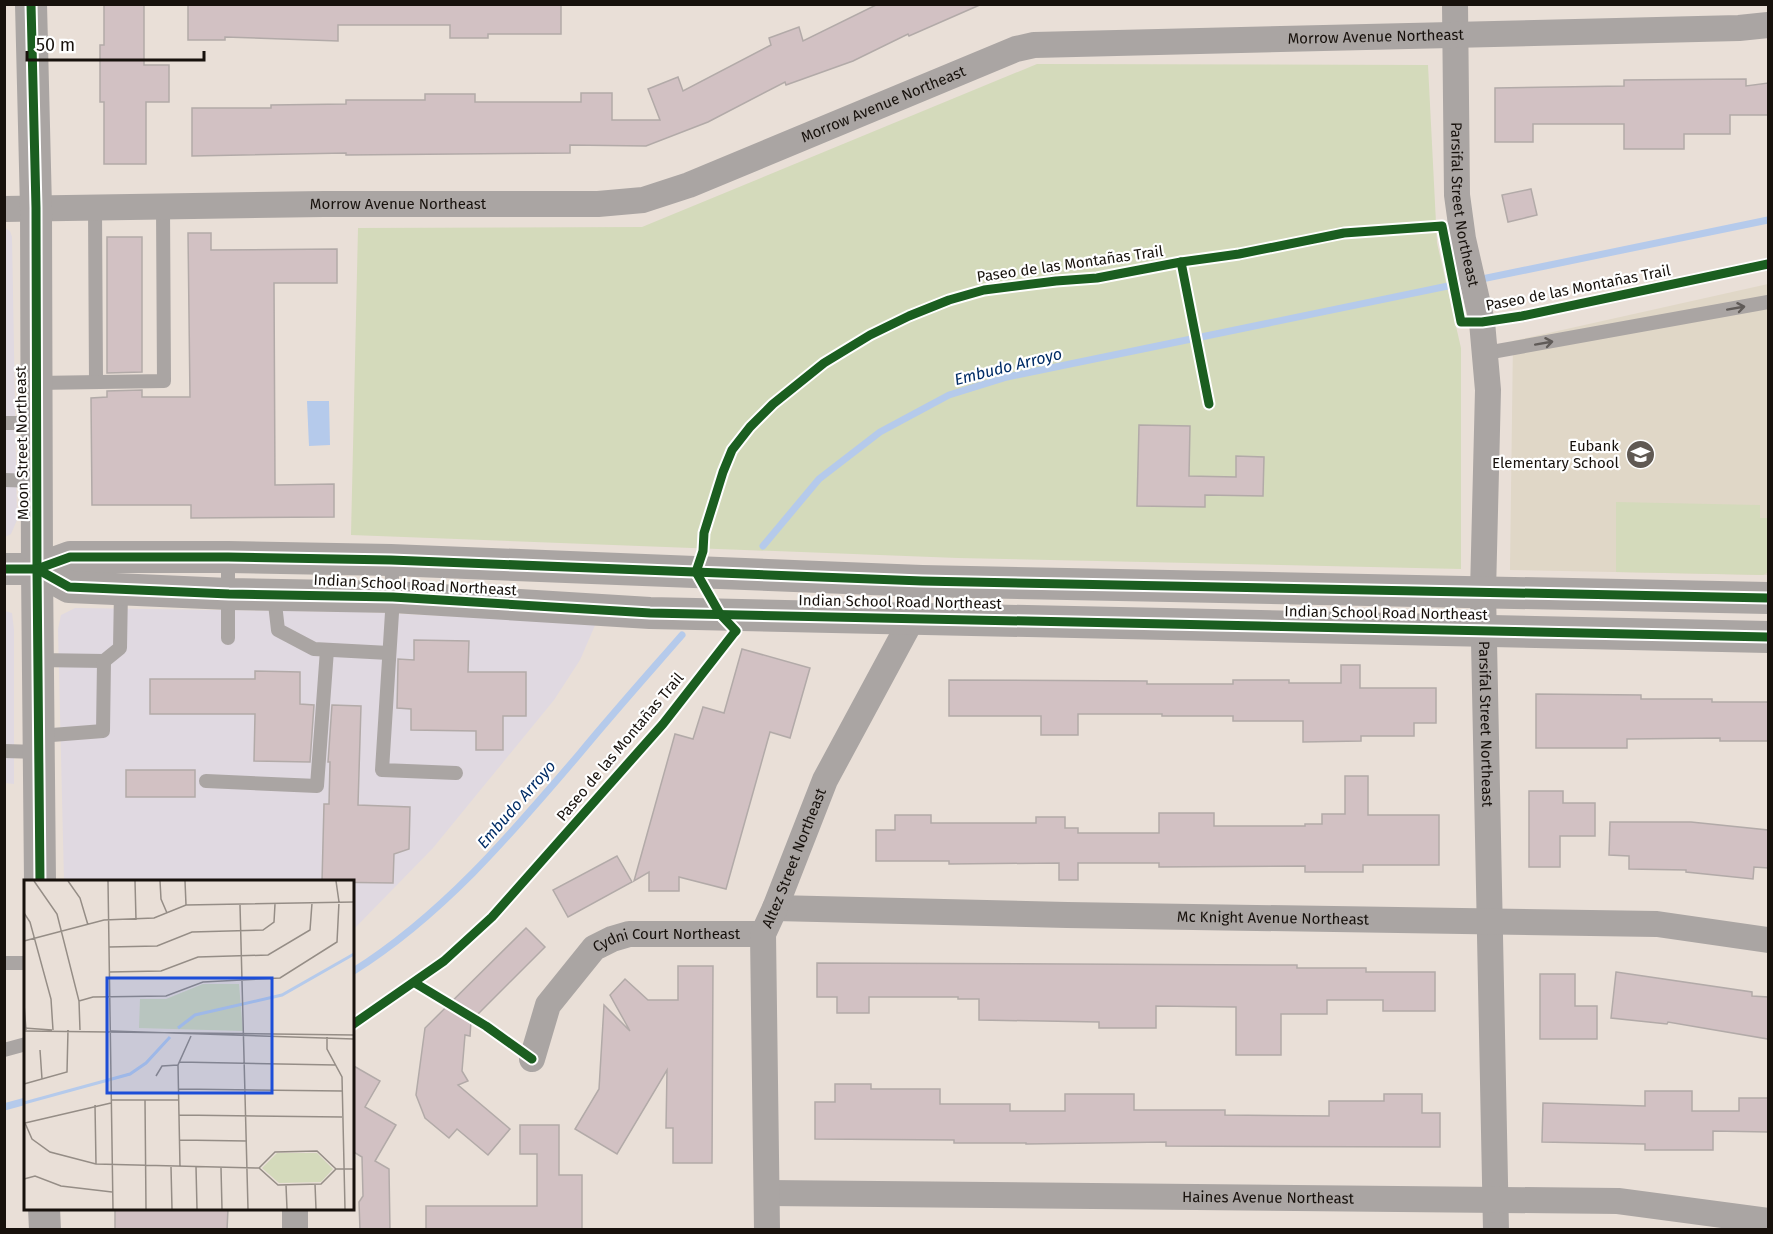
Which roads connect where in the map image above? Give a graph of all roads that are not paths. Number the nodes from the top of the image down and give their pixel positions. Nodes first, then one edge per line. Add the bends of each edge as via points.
1 (32, 4) edge
2 (1455, 4) edge
3 (1768, 25) edge
4 (1456, 36) junction
5 (95, 207) junction
6 (163, 207) junction
7 (36, 208) junction
8 (4, 209) edge
9 (1768, 302) edge
10 (1486, 353) junction
11 (96, 382) junction
12 (36, 383) junction
13 (4, 423) edge
14 (37, 423) junction
15 (4, 480) edge
16 (37, 481) junction
17 (228, 556) junction
18 (391, 560) junction
19 (4, 569) edge
20 (37, 569) junction
21 (922, 581) junction
22 (121, 590) junction
23 (1483, 592) junction
24 (229, 594) junction
25 (274, 595) junction
26 (393, 597) junction
27 (1768, 598) edge
28 (913, 617) junction
29 (1484, 630) junction
30 (1768, 637) edge
31 (228, 638) dead end
32 (327, 650) junction
33 (390, 653) junction
34 (38, 660) junction
35 (104, 661) junction
36 (39, 744) junction
37 (4, 751) edge
38 (456, 773) dead end
39 (206, 781) dead end
40 (40, 880) edge
41 (775, 908) junction
42 (1490, 922) junction
43 (763, 934) junction
44 (1768, 940) edge
45 (4, 963) edge
46 (24, 963) edge
47 (24, 1045) edge
48 (4, 1050) edge
49 (532, 1059) dead end
50 (767, 1193) junction
51 (1495, 1200) junction
52 (44, 1210) edge
53 (296, 1210) edge
54 (1768, 1221) edge
55 (45, 1230) edge
56 (295, 1230) edge
57 (767, 1230) edge
58 (1496, 1230) edge

1 - 7 street, Moon Street Northeast
2 - 4 street, Parsifal Street Northeast
3 - 4 street, Morrow Avenue Northeast
4 - 6 street, Morrow Avenue Northeast via 1034,45 1016,49 689,185 643,200 598,204
4 - 10 street, Parsifal Street Northeast via 1457,195
5 - 6 street, Morrow Avenue Northeast
5 - 7 street, Morrow Avenue Northeast
5 - 11 lane
6 - 11 lane via 164,381
7 - 8 street, Morrow Avenue Northeast
7 - 12 street, Moon Street Northeast
10 -> 9 lane
10 - 23 street, Parsifal Street Northeast
11 - 12 lane
12 - 14 street, Moon Street Northeast
13 - 14 lane
14 - 16 street, Moon Street Northeast
15 - 16 lane
16 - 20 street, Moon Street Northeast
17 - 18 street, Indian School Road Northeast
17 - 20 street, Indian School Road Northeast via 70,556
17 - 24 lane
18 - 21 street, Indian School Road Northeast
18 - 26 lane
19 - 20 street, Indian School Road Northeast
20 - 22 street, Indian School Road Northeast via 69,587
20 - 34 street, Moon Street Northeast
21 - 23 street, Indian School Road Northeast
21 - 28 street, Altez Street Northeast
22 - 24 street, Indian School Road Northeast
22 - 35 lane via 120,648
23 - 27 street, Indian School Road Northeast
23 - 29 street, Parsifal Street Northeast
24 - 25 street, Indian School Road Northeast
24 - 31 lane
25 - 26 street, Indian School Road Northeast
25 - 32 lane via 278,630 314,649
26 - 28 street, Indian School Road Northeast via 650,613
26 - 33 lane
28 - 29 street, Indian School Road Northeast
28 - 41 street, Altez Street Northeast via 825,780
29 - 30 street, Indian School Road Northeast
29 - 42 street, Parsifal Street Northeast
32 - 33 lane
32 - 39 lane via 317,786
33 - 38 lane via 382,770
34 - 35 lane
34 - 36 street, Moon Street Northeast
35 - 36 lane via 103,731
36 - 37 lane
36 - 40 street, Moon Street Northeast
41 - 42 street, Mc Knight Avenue Northeast
41 - 43 street, Altez Street Northeast
42 - 44 street, Mc Knight Avenue Northeast via 1657,924
42 - 51 street, Parsifal Street Northeast
43 - 49 street, Cydni Court Northeast via 629,934 594,948 548,1005
43 - 50 street, Altez Street Northeast
45 - 46 lane
47 - 48 lane
50 - 51 street, Haines Avenue Northeast
50 - 57 street, Altez Street Northeast
51 - 54 street, Haines Avenue Northeast via 1618,1201
51 - 58 street, Parsifal Street Northeast
52 - 55 street
53 - 56 street

